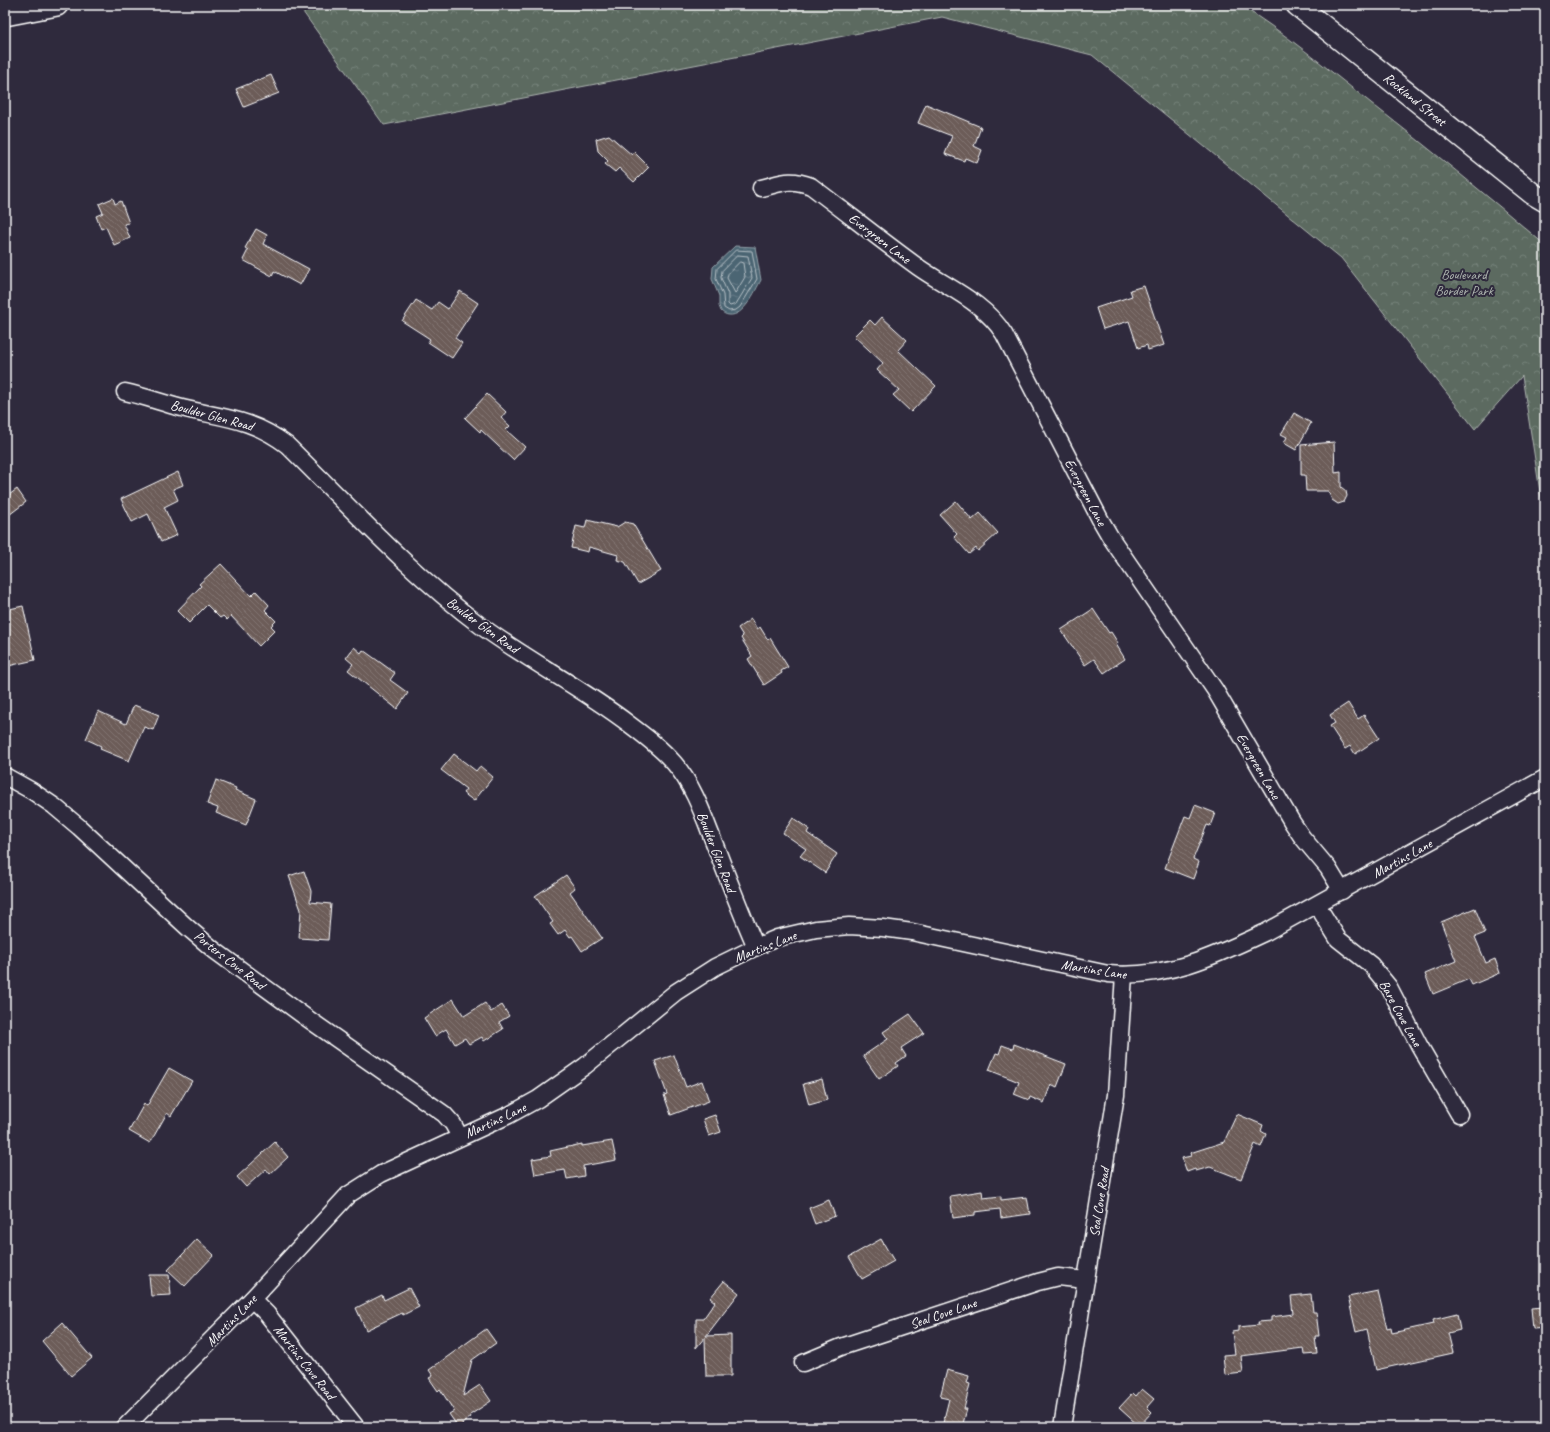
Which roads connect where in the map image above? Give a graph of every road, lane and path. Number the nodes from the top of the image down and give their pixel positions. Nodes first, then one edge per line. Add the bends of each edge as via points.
1 (56, 5) edge
2 (1297, 5) edge
3 (5, 16) edge
4 (761, 188) dead end
5 (1541, 201) edge
6 (125, 392) dead end
7 (5, 776) edge
8 (1545, 778) edge
9 (1342, 891) junction
10 (1317, 905) junction
11 (756, 947) junction
12 (1124, 975) junction
13 (1459, 1114) dead end
14 (460, 1137) junction
15 (1086, 1280) junction
16 (252, 1298) junction
17 (803, 1363) dead end
18 (125, 1427) edge
19 (356, 1427) edge
20 (1062, 1427) edge

1 - 3 main road
2 - 5 main road, Rockland Street
4 - 9 street, Evergreen Lane via 790,181 811,186 912,262 982,307 994,319 1111,538 1206,676 1292,822 1328,868
6 - 11 street, Boulder Glen Road via 233,418 272,434 287,445 427,582 454,605 498,638 602,704 657,746 675,764 692,788
7 - 14 street, Porters Cove Road via 54,806 214,950 444,1114
8 - 9 street, Martins Lane
9 - 10 street, Martins Lane
10 - 12 street, Martins Lane via 1266,932 1196,963 1158,973
10 - 13 street, Bare Cove Lane via 1338,939 1371,965 1389,987 1418,1045
11 - 12 street, Martins Lane via 788,935 816,929 849,926 883,928 919,933 1095,972
11 - 14 street, Martins Lane via 715,967 676,992 554,1090 515,1112
12 - 15 street, Seal Cove Road via 1116,1095
14 - 16 street, Martins Lane via 381,1174 348,1195
15 - 17 street, Seal Cove Lane via 1058,1277 1038,1282
15 - 20 street, Seal Cove Road
16 - 18 street, Martins Lane
16 - 19 street, Martins Cove Road

